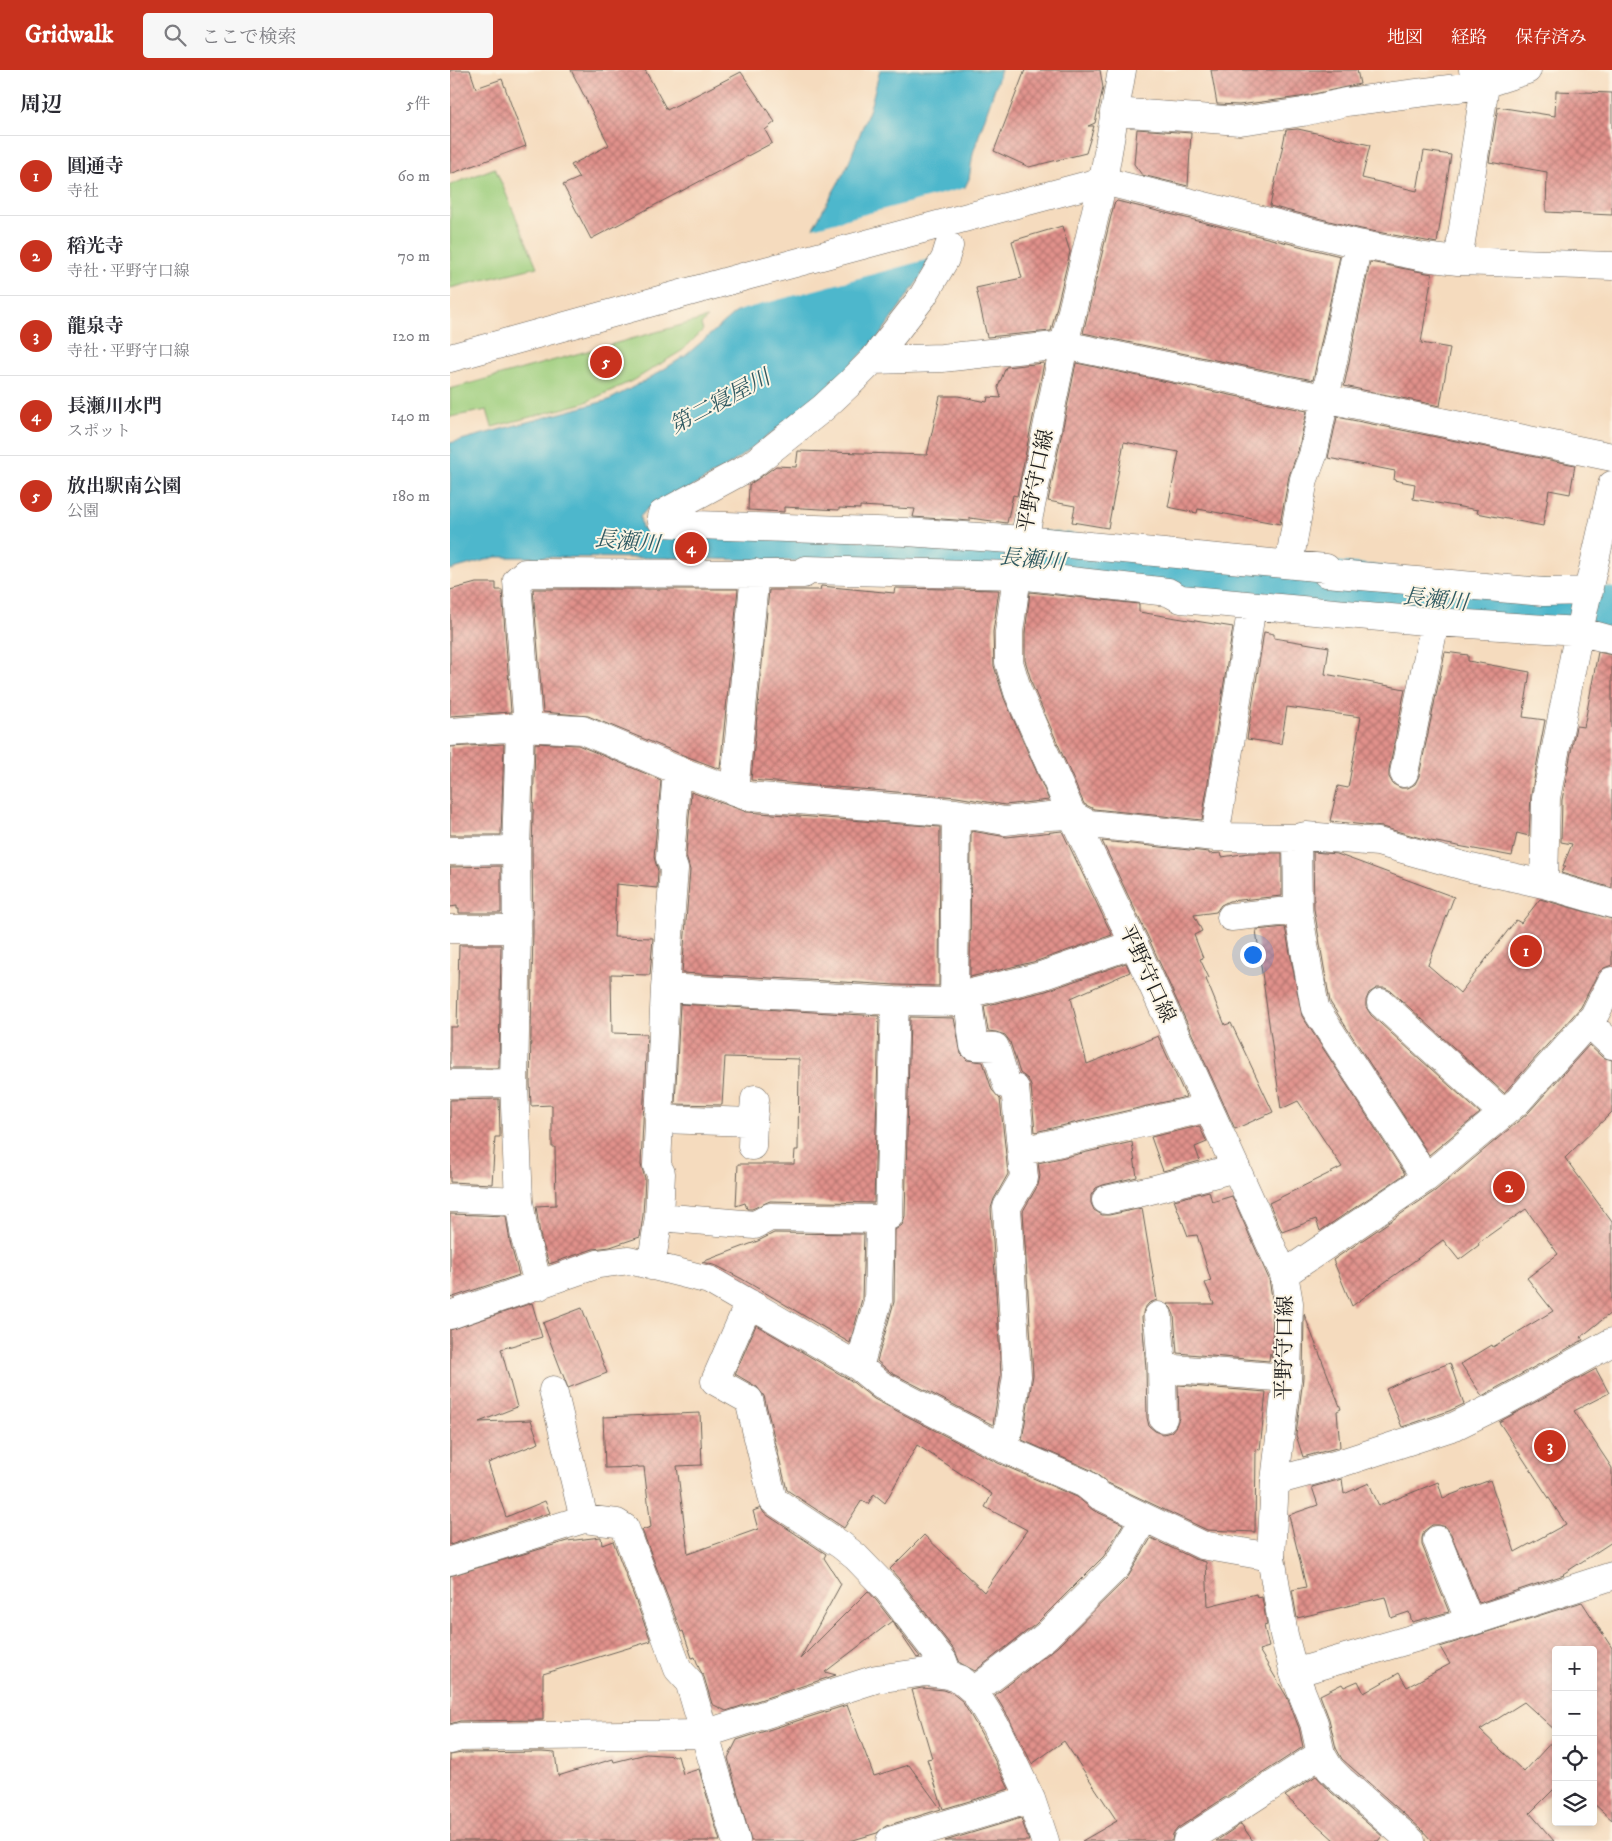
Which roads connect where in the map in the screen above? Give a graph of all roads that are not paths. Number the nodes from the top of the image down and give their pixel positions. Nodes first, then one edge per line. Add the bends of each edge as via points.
1 (1122, 70) edge
2 (1528, 70) edge
3 (1477, 78) edge
4 (1114, 112) junction
5 (1103, 181) junction
6 (1358, 244) junction
7 (949, 246) dead end
8 (1458, 260) junction
9 (1612, 266) edge
10 (1064, 345) junction
11 (450, 358) edge
12 (873, 360) junction
13 (1325, 399) junction
14 (1612, 457) edge
15 (1612, 485) edge
16 (814, 532) junction
17 (1021, 557) junction
18 (1289, 564) junction
19 (813, 568) junction
20 (755, 573) junction
21 (1590, 603) edge
22 (1252, 606) junction
23 (1434, 622) junction
24 (1612, 640) edge
25 (524, 728) junction
26 (450, 732) edge
27 (677, 770) junction
28 (1404, 773) dead end
29 (734, 792) junction
30 (956, 813) junction
31 (1072, 815) junction
32 (1215, 837) junction
33 (1297, 838) junction
34 (516, 850) junction
35 (450, 851) edge
36 (1544, 884) junction
37 (1612, 904) edge
38 (1298, 910) junction
39 (1231, 917) dead end
40 (450, 929) edge
41 (517, 929) junction
42 (1134, 944) junction
43 (1612, 980) edge
44 (666, 988) junction
45 (960, 998) junction
46 (895, 1001) junction
47 (1381, 1003) dead end
48 (1588, 1022) junction
49 (1612, 1045) edge
50 (514, 1083) junction
51 (450, 1084) edge
52 (1207, 1108) junction
53 (1503, 1113) junction
54 (660, 1119) junction
55 (753, 1122) dead end
56 (1022, 1152) junction
57 (1236, 1168) junction
58 (1426, 1178) junction
59 (450, 1198) edge
60 (1106, 1200) dead end
61 (519, 1201) junction
62 (659, 1217) junction
63 (880, 1218) junction
64 (652, 1266) junction
65 (1284, 1274) junction
66 (539, 1286) junction
67 (748, 1303) junction
68 (450, 1315) edge
69 (1158, 1316) dead end
70 (1612, 1342) edge
71 (859, 1367) junction
72 (1162, 1368) junction
73 (1287, 1378) junction
74 (553, 1390) dead end
75 (1163, 1418) dead end
76 (1005, 1449) junction
77 (1275, 1481) junction
78 (1144, 1518) junction
79 (584, 1520) junction
80 (1437, 1540) dead end
81 (1271, 1557) junction
82 (450, 1561) edge
83 (1612, 1576) edge
84 (1470, 1622) junction
85 (1294, 1673) junction
86 (948, 1676) junction
87 (974, 1691) junction
88 (704, 1734) junction
89 (450, 1740) edge
90 (1321, 1754) junction
91 (1031, 1799) junction
92 (736, 1841) edge
93 (890, 1841) edge
94 (1045, 1841) edge
95 (1187, 1841) edge
96 (1412, 1841) edge

1 - 4 street, 平野守口線
2 - 3 street
3 - 4 street via 1240,121
3 - 8 street via 1484,92
4 - 5 street, 平野守口線
5 - 6 street
5 - 10 street, 平野守口線
5 - 11 street
6 - 8 street
6 - 13 street
7 - 12 street via 923,296
8 - 9 street
10 - 12 street via 942,358
10 - 13 street
10 - 17 street, 平野守口線
12 - 16 street via 823,408 750,467 661,517 664,523
13 - 14 street
13 - 18 street via 1313,455 1304,479
15 - 21 street
16 - 17 street via 906,532
16 - 19 street
17 - 18 street
17 - 19 street
17 - 22 street via 1168,592 1181,599
17 - 31 street, 平野守口線 via 1009,632 1009,662 1018,692
18 - 21 street via 1326,568 1326,573 1544,592
19 - 20 street via 805,570 804,574
20 - 25 street via 526,573 517,580
20 - 29 street
21 - 23 street
21 - 24 street
21 - 36 street via 1546,798
22 - 23 street
22 - 32 street
23 - 28 street
25 - 26 street
25 - 27 street via 582,730
25 - 34 street
27 - 29 street
27 - 44 street via 670,858 674,869
29 - 30 street via 748,796
30 - 31 street via 1005,821
30 - 45 street
31 - 32 street via 1089,824
31 - 42 street, 平野守口線
32 - 33 street
33 - 36 street via 1378,842
33 - 38 street
34 - 35 street
34 - 41 street
36 - 37 street
38 - 39 street
38 - 58 street via 1315,1008
40 - 41 street
41 - 50 street
42 - 45 street via 1041,976
42 - 52 street, 平野守口線
43 - 48 street
44 - 46 street
44 - 54 street
45 - 46 street
45 - 56 street via 974,1046 995,1047 1007,1085 1015,1088
46 - 63 street via 889,1216
47 - 53 street
48 - 49 street
48 - 53 street via 1518,1101
50 - 51 street
50 - 61 street
52 - 56 street
52 - 57 street, 平野守口線
53 - 58 street
54 - 55 street
54 - 62 street via 658,1166 662,1173
56 - 76 street via 1024,1178 1007,1207 1017,1376
57 - 60 street
57 - 65 street, 平野守口線
58 - 65 street
59 - 61 street
61 - 66 street via 525,1238
62 - 63 street via 755,1225 770,1217
62 - 64 street
63 - 71 street via 878,1300
64 - 66 street via 629,1260 598,1264
64 - 67 street via 709,1280
65 - 73 street, 平野守口線 via 1289,1303
66 - 68 street
67 - 71 street
67 - 86 street via 715,1381 749,1400 773,1500 856,1557 888,1590 943,1661
69 - 72 street
70 - 77 street via 1455,1426
71 - 76 street via 881,1385
72 - 73 street
72 - 75 street
73 - 77 street, 平野守口線
74 - 79 street
76 - 78 street via 1085,1484 1100,1496
77 - 81 street, 平野守口線
78 - 81 street via 1202,1545
78 - 87 street via 1117,1566 1046,1636
79 - 82 street
79 - 88 street via 617,1522 624,1528 678,1669 689,1681
80 - 84 street
81 - 85 street, 平野守口線
83 - 84 street
84 - 85 street
85 - 90 street, 平野守口線 via 1314,1723
86 - 87 street via 960,1679
86 - 88 street via 926,1672 876,1679
87 - 91 street
88 - 89 street via 460,1737
88 - 92 street
90 - 95 street
90 - 96 street, 平野守口線 via 1341,1780
91 - 93 street
91 - 94 street

